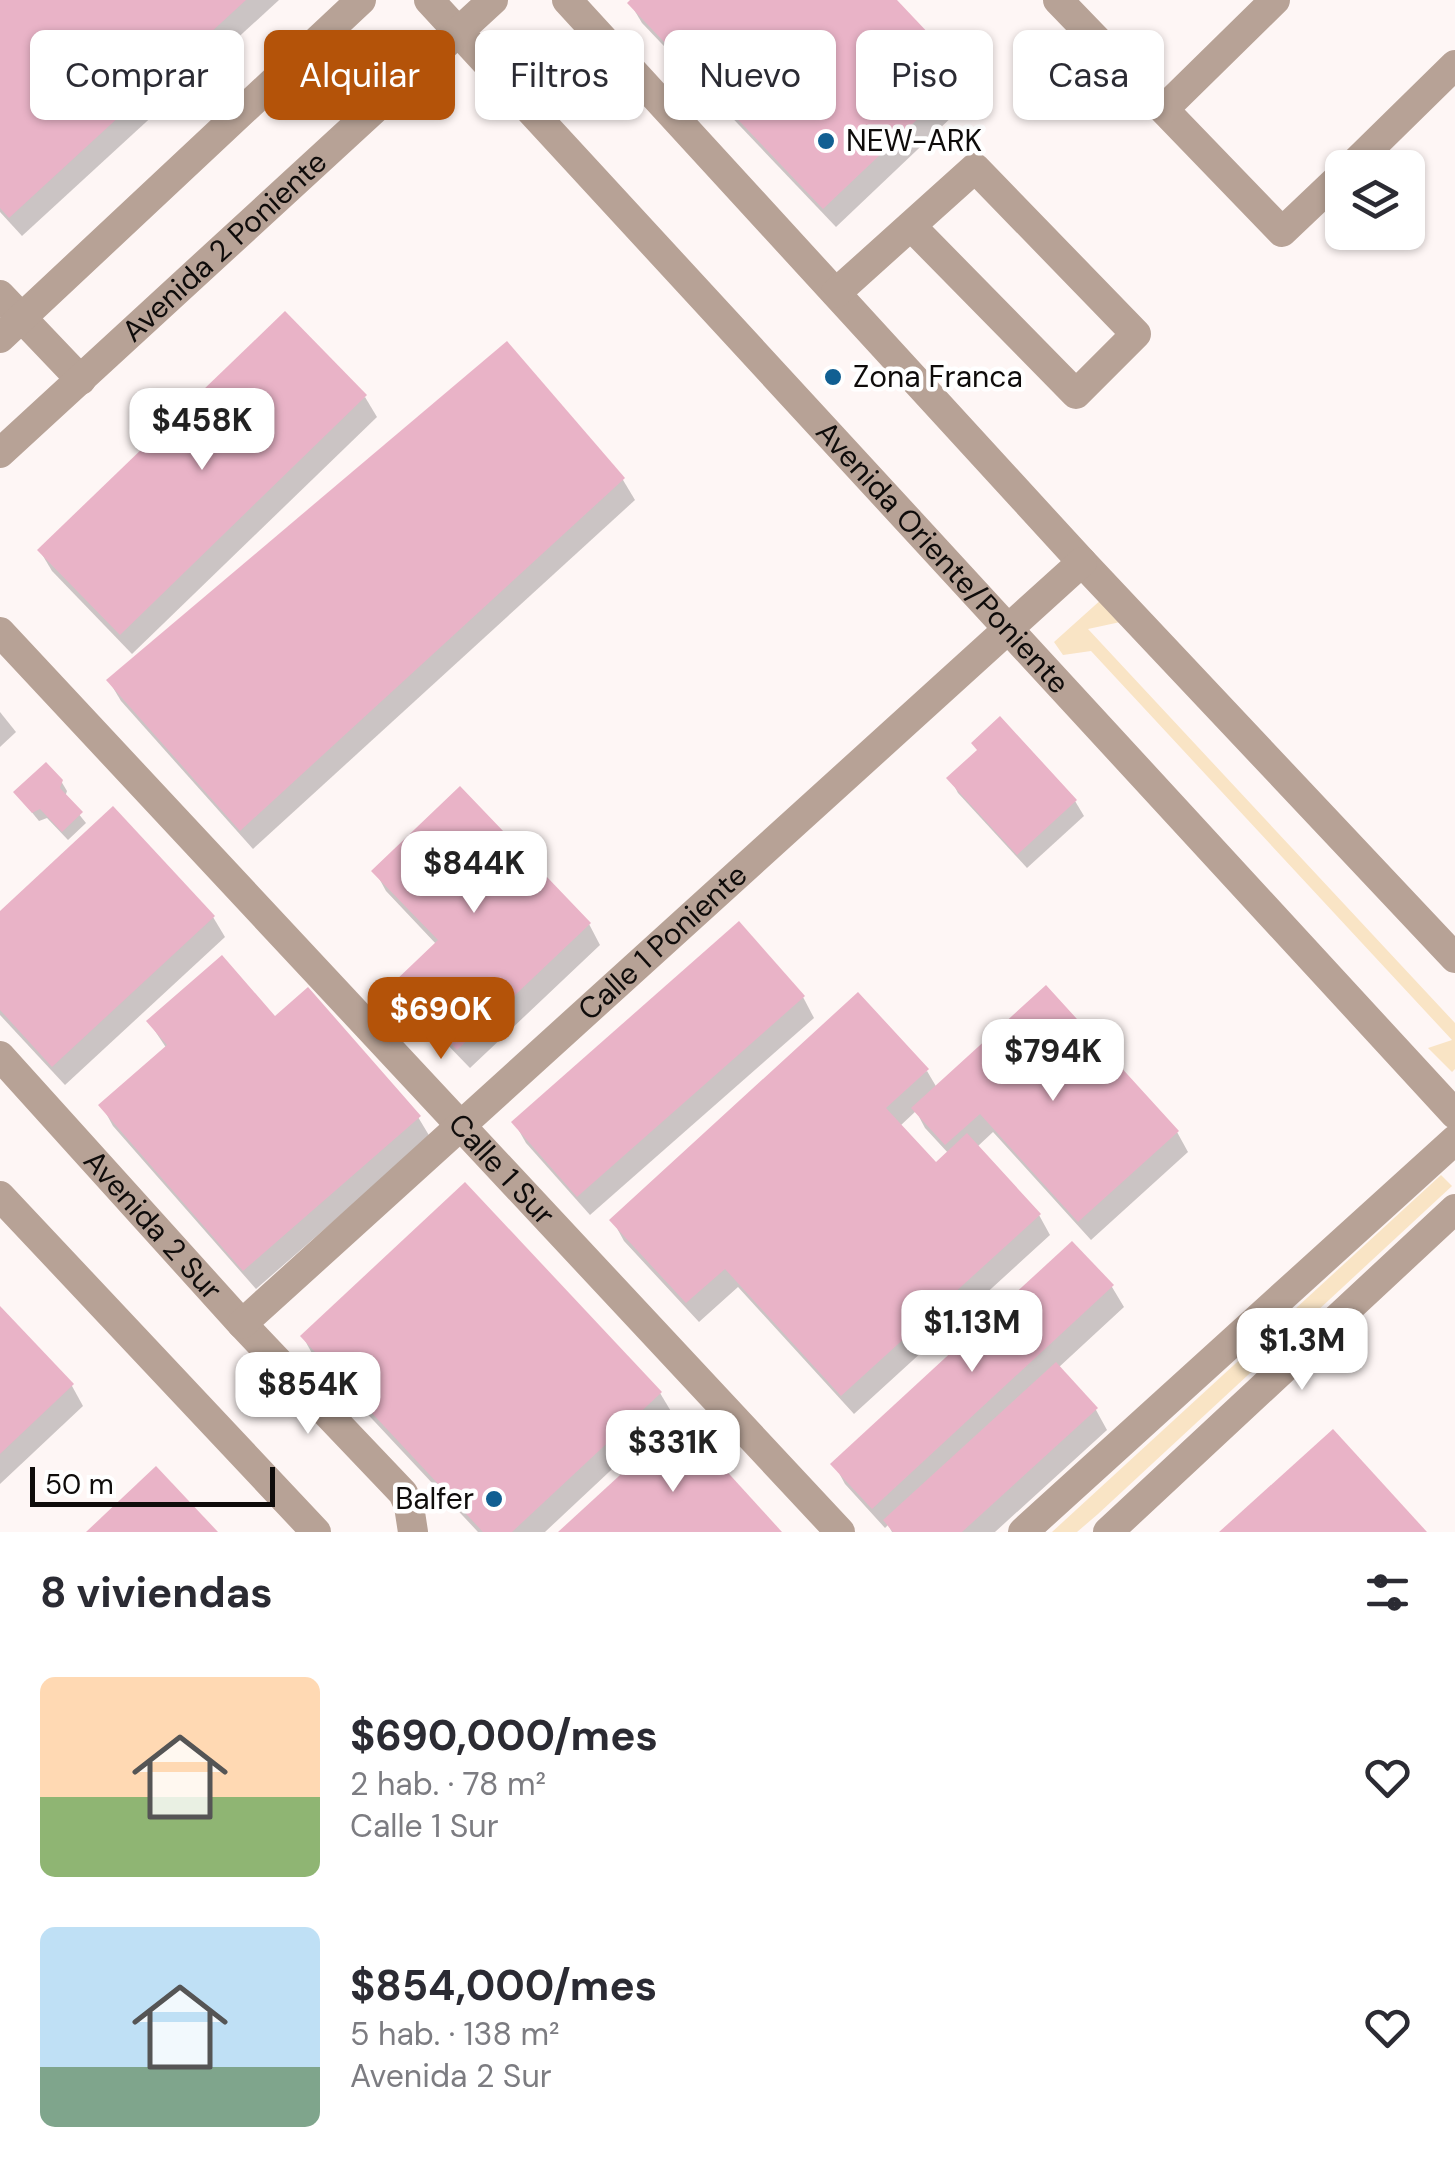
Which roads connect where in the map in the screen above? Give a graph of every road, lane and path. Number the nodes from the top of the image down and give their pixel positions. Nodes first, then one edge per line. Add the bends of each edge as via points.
1 (361, 0) edge
2 (429, 0) edge
3 (493, 0) edge
4 (567, 0) edge
5 (1058, 0) edge
6 (1275, 0) edge
7 (1087, 30) edge
8 (458, 33) junction
9 (1455, 65) edge
10 (1164, 108) joint
11 (1368, 150) edge
12 (1325, 191) edge
13 (911, 226) junction
14 (836, 293) junction
15 (0, 294) edge
16 (11, 328) edge
17 (81, 380) junction
18 (0, 453) edge
19 (1082, 562) junction
20 (1006, 630) junction
21 (0, 632) edge
22 (1455, 958) edge
23 (0, 1056) edge
24 (1455, 1114) edge
25 (460, 1126) junction
26 (1455, 1140) edge
27 (0, 1196) edge
28 (1455, 1210) edge
29 (242, 1324) junction
30 (316, 1532) edge
31 (413, 1532) edge
32 (840, 1532) edge
33 (1022, 1532) edge
34 (1108, 1532) edge

1 - 16 street
2 - 8 street, Avenida Oriente/Poniente
3 - 8 street, Avenida 2 Poniente
4 - 14 street
5 - 7 street
6 - 10 street
8 - 17 street, Avenida 2 Poniente
8 - 20 street, Avenida Oriente/Poniente
9 - 11 street
10 - 12 street via 1282,232
13 - 13 street via 975,168 1136,334 1076,394
13 - 14 street
14 - 19 street
15 - 16 street
16 - 17 street
17 - 18 street, Avenida 2 Poniente
19 - 20 street, Calle 1 Poniente
19 - 22 street
20 - 24 street, Avenida Oriente/Poniente
20 - 25 street, Calle 1 Poniente
21 - 25 street, Calle 1 Sur
23 - 29 street, Avenida 2 Sur
25 - 29 street, Calle 1 Poniente
25 - 32 street, Calle 1 Sur
26 - 33 street
27 - 30 street
28 - 34 street
29 - 31 street, Avenida 2 Sur via 402,1493

